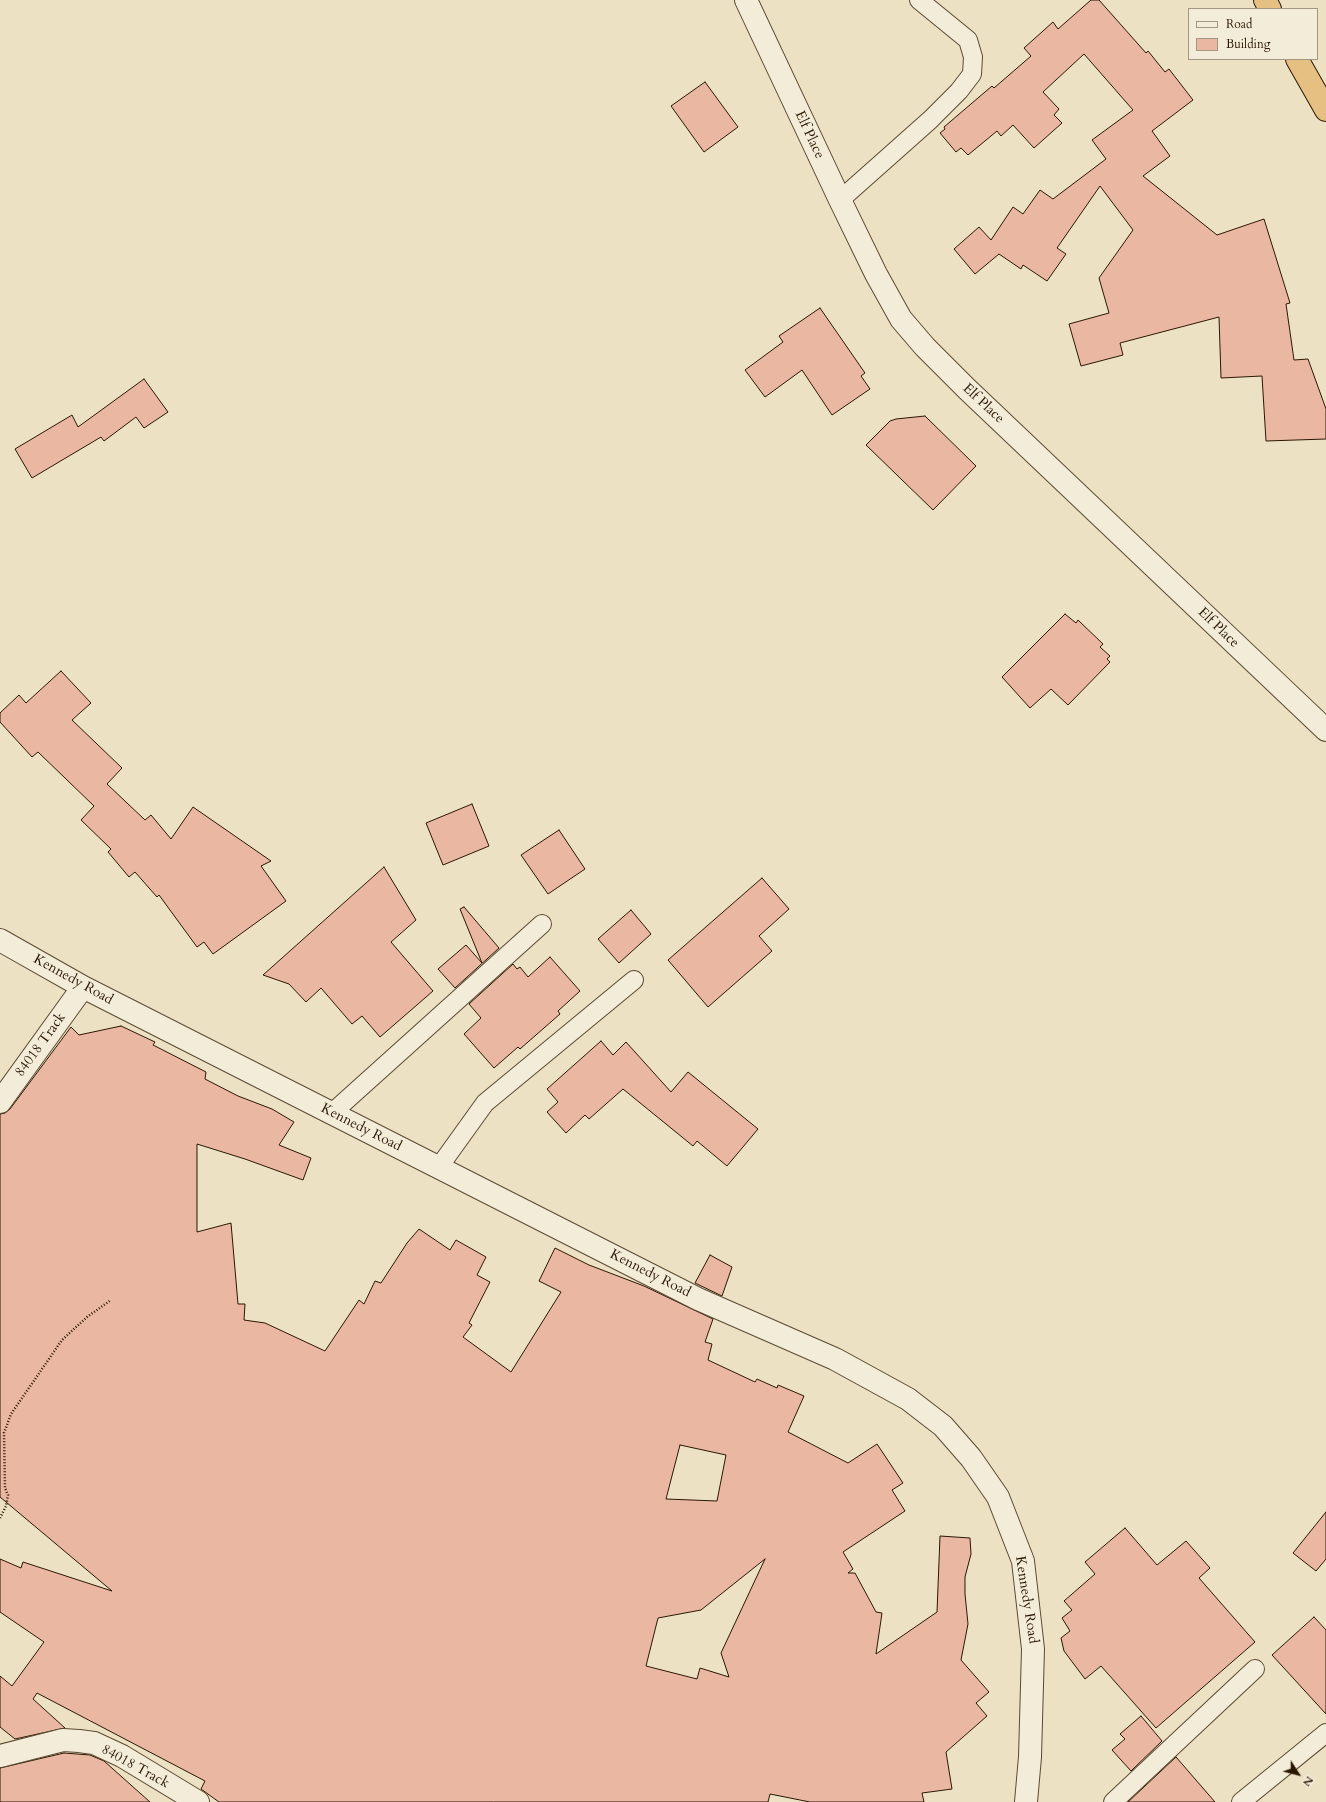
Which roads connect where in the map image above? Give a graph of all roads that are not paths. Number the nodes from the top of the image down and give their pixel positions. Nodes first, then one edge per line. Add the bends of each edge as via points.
1 (746, 0) edge
2 (919, 0) edge
3 (1299, 60) edge
4 (1326, 110) edge
5 (840, 200) junction
6 (1326, 730) edge
7 (542, 924) dead end
8 (0, 940) edge
9 (634, 980) dead end
10 (83, 987) junction
11 (0, 1102) edge
12 (332, 1113) junction
13 (439, 1167) junction
14 (1255, 1669) dead end
15 (1326, 1733) edge
16 (0, 1756) edge
17 (198, 1802) edge
18 (1026, 1802) edge
19 (1113, 1802) edge
20 (1241, 1802) edge

1 - 5 street, Elf Place
2 - 5 lane via 968,40 973,57 972,74 930,120
3 - 4 highway
5 - 6 street, Elf Place via 901,319 925,348
7 - 12 lane
8 - 10 street, Kennedy Road
9 - 13 lane via 485,1103
10 - 11 street, 84018 Track
10 - 12 street, Kennedy Road
12 - 13 street, Kennedy Road
13 - 18 street, Kennedy Road via 698,1299 835,1359 908,1399 943,1426 971,1458 998,1497 1023,1561 1033,1649
14 - 19 lane
15 - 20 lane
16 - 17 street, 84018 Track via 62,1740 94,1743 122,1756

